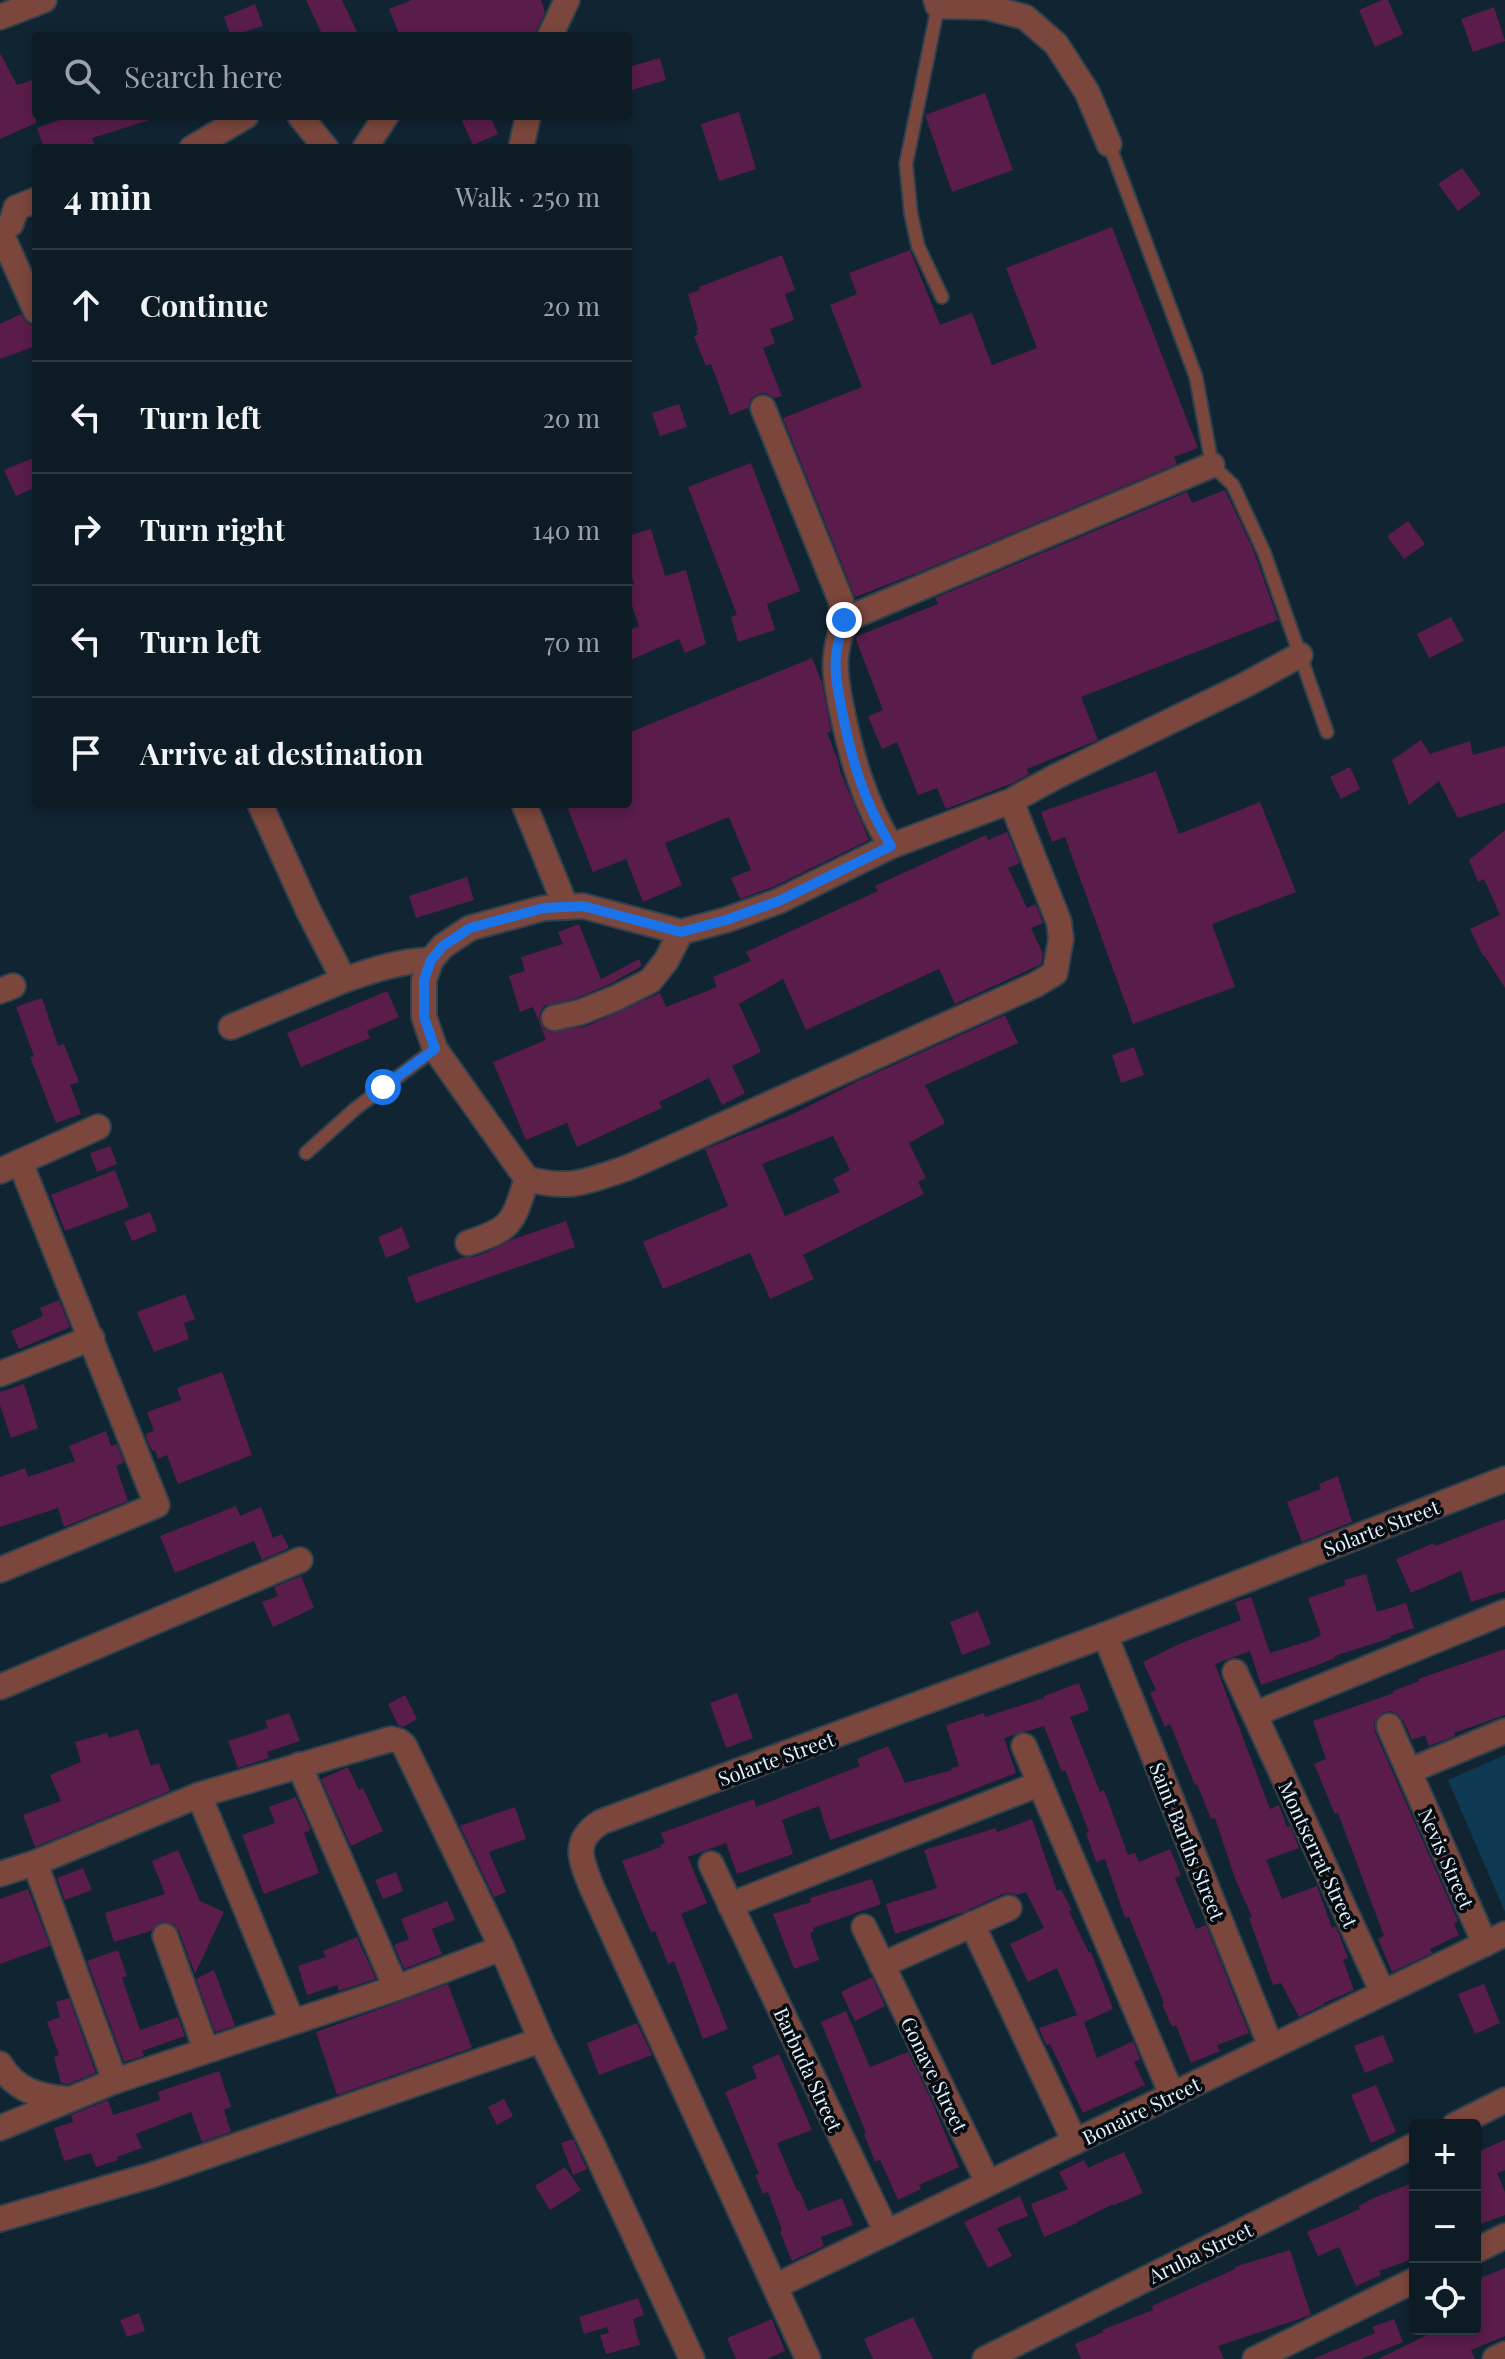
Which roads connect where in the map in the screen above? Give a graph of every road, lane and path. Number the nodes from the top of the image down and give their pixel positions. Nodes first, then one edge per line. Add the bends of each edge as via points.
1 (44, 0) edge
2 (567, 0) edge
3 (937, 3) edge
4 (0, 17) edge
5 (552, 32) edge
6 (239, 120) edge
7 (303, 120) edge
8 (382, 120) edge
9 (384, 120) edge
10 (527, 120) edge
11 (199, 144) edge
12 (323, 144) edge
13 (368, 144) edge
14 (378, 144) edge
15 (522, 144) edge
16 (1109, 144) joint
17 (32, 202) edge
18 (0, 231) edge
19 (942, 297) dead end
20 (32, 302) edge
21 (763, 408) dead end
22 (1212, 465) junction
23 (844, 620) junction
24 (1300, 655) junction
25 (1327, 732) dead end
26 (1011, 801) junction
27 (262, 808) edge
28 (526, 808) edge
29 (891, 846) junction
30 (566, 907) junction
31 (681, 932) junction
32 (431, 960) junction
33 (344, 980) junction
34 (554, 1018) dead end
35 (231, 1027) dead end
36 (435, 1049) junction
37 (98, 1127) dead end
38 (306, 1153) dead end
39 (10, 1166) edge
40 (527, 1179) junction
41 (468, 1243) dead end
42 (92, 1338) junction
43 (0, 1374) edge
44 (1505, 1479) edge
45 (300, 1560) dead end
46 (0, 1570) edge
47 (1505, 1612) edge
48 (1105, 1635) junction
49 (1235, 1672) dead end
50 (0, 1687) edge
51 (1255, 1714) junction
52 (1389, 1726) dead end
53 (1505, 1731) edge
54 (1024, 1746) dead end
55 (299, 1765) junction
56 (1409, 1771) junction
57 (1039, 1784) junction
58 (199, 1795) junction
59 (35, 1863) junction
60 (711, 1864) dead end
61 (0, 1874) edge
62 (730, 1905) junction
63 (1009, 1908) dead end
64 (972, 1924) junction
65 (864, 1927) dead end
66 (165, 1936) dead end
67 (1495, 1939) edge
68 (502, 1948) junction
69 (882, 1965) junction
70 (396, 1988) junction
71 (1383, 1993) junction
72 (292, 2021) junction
73 (541, 2040) junction
74 (1271, 2047) junction
75 (206, 2050) junction
76 (0, 2064) edge
77 (115, 2081) junction
78 (1172, 2095) junction
79 (70, 2099) junction
80 (1505, 2100) edge
81 (1467, 2119) edge
82 (0, 2128) edge
83 (1075, 2142) junction
84 (1409, 2148) edge
85 (988, 2183) junction
86 (0, 2219) edge
87 (887, 2233) junction
88 (1505, 2236) edge
89 (1481, 2248) edge
90 (1409, 2283) edge
91 (776, 2286) junction
92 (1505, 2354) edge
93 (692, 2359) edge
94 (808, 2359) edge
95 (985, 2359) edge
96 (1255, 2359) edge
97 (1495, 2359) edge

1 - 4 street
2 - 5 street
3 - 16 street via 1025,17 1056,44 1087,92
3 - 19 lane via 906,164 918,246
6 - 11 street
7 - 12 street
8 - 13 street
9 - 14 street
10 - 15 street
16 - 22 lane via 1196,377
17 - 18 street via 16,208 11,224
18 - 20 street
21 - 23 street
22 - 23 street
22 - 24 lane via 1233,485 1252,525
23 - 29 street via 835,659 848,743 873,817
24 - 25 lane
24 - 26 street
26 - 29 street
26 - 40 street via 1059,922 1055,973 627,1168 585,1183 556,1186
27 - 33 street
28 - 30 street
29 - 31 street via 779,901
30 - 31 street via 583,906
30 - 32 street via 470,928
31 - 34 street via 650,981
32 - 33 street via 385,965
32 - 36 street via 424,980 424,1017
33 - 35 street
36 - 38 lane
36 - 40 street
37 - 39 street
39 - 42 street
40 - 41 street via 514,1217 497,1234
42 - 43 street
42 - 46 street via 157,1505
44 - 48 street, Solarte Street
45 - 50 street
47 - 51 street
48 - 74 street, Saint Barths Street
48 - 91 street, Solarte Street via 601,1822 583,1840 580,1851 592,1888
49 - 51 street, Montserrat Street
51 - 71 street, Montserrat Street
52 - 56 street, Nevis Street
53 - 56 street
54 - 57 street
55 - 58 street
55 - 68 street via 391,1739 404,1745
55 - 70 street
56 - 67 street, Nevis Street
57 - 62 street
57 - 78 street
58 - 59 street
58 - 72 street
59 - 61 street
59 - 77 street
60 - 62 street, Barbuda Street
62 - 87 street, Barbuda Street
63 - 64 street
64 - 69 street
64 - 83 street
65 - 69 street, Gonave Street
66 - 75 street
67 - 71 street, Bonaire Street
68 - 70 street
68 - 73 street
69 - 85 street, Gonave Street
70 - 72 street
71 - 74 street, Bonaire Street
72 - 75 street
73 - 86 street via 152,2175
73 - 93 street
74 - 78 street, Bonaire Street
75 - 77 street
76 - 79 street via 9,2079 43,2097
77 - 79 street
78 - 83 street, Bonaire Street
79 - 82 street
80 - 81 street
83 - 85 street, Bonaire Street
84 - 95 street, Aruba Street
85 - 87 street, Bonaire Street
87 - 91 street, Bonaire Street
88 - 89 street
90 - 96 street
91 - 94 street, Solarte Street
92 - 97 street

